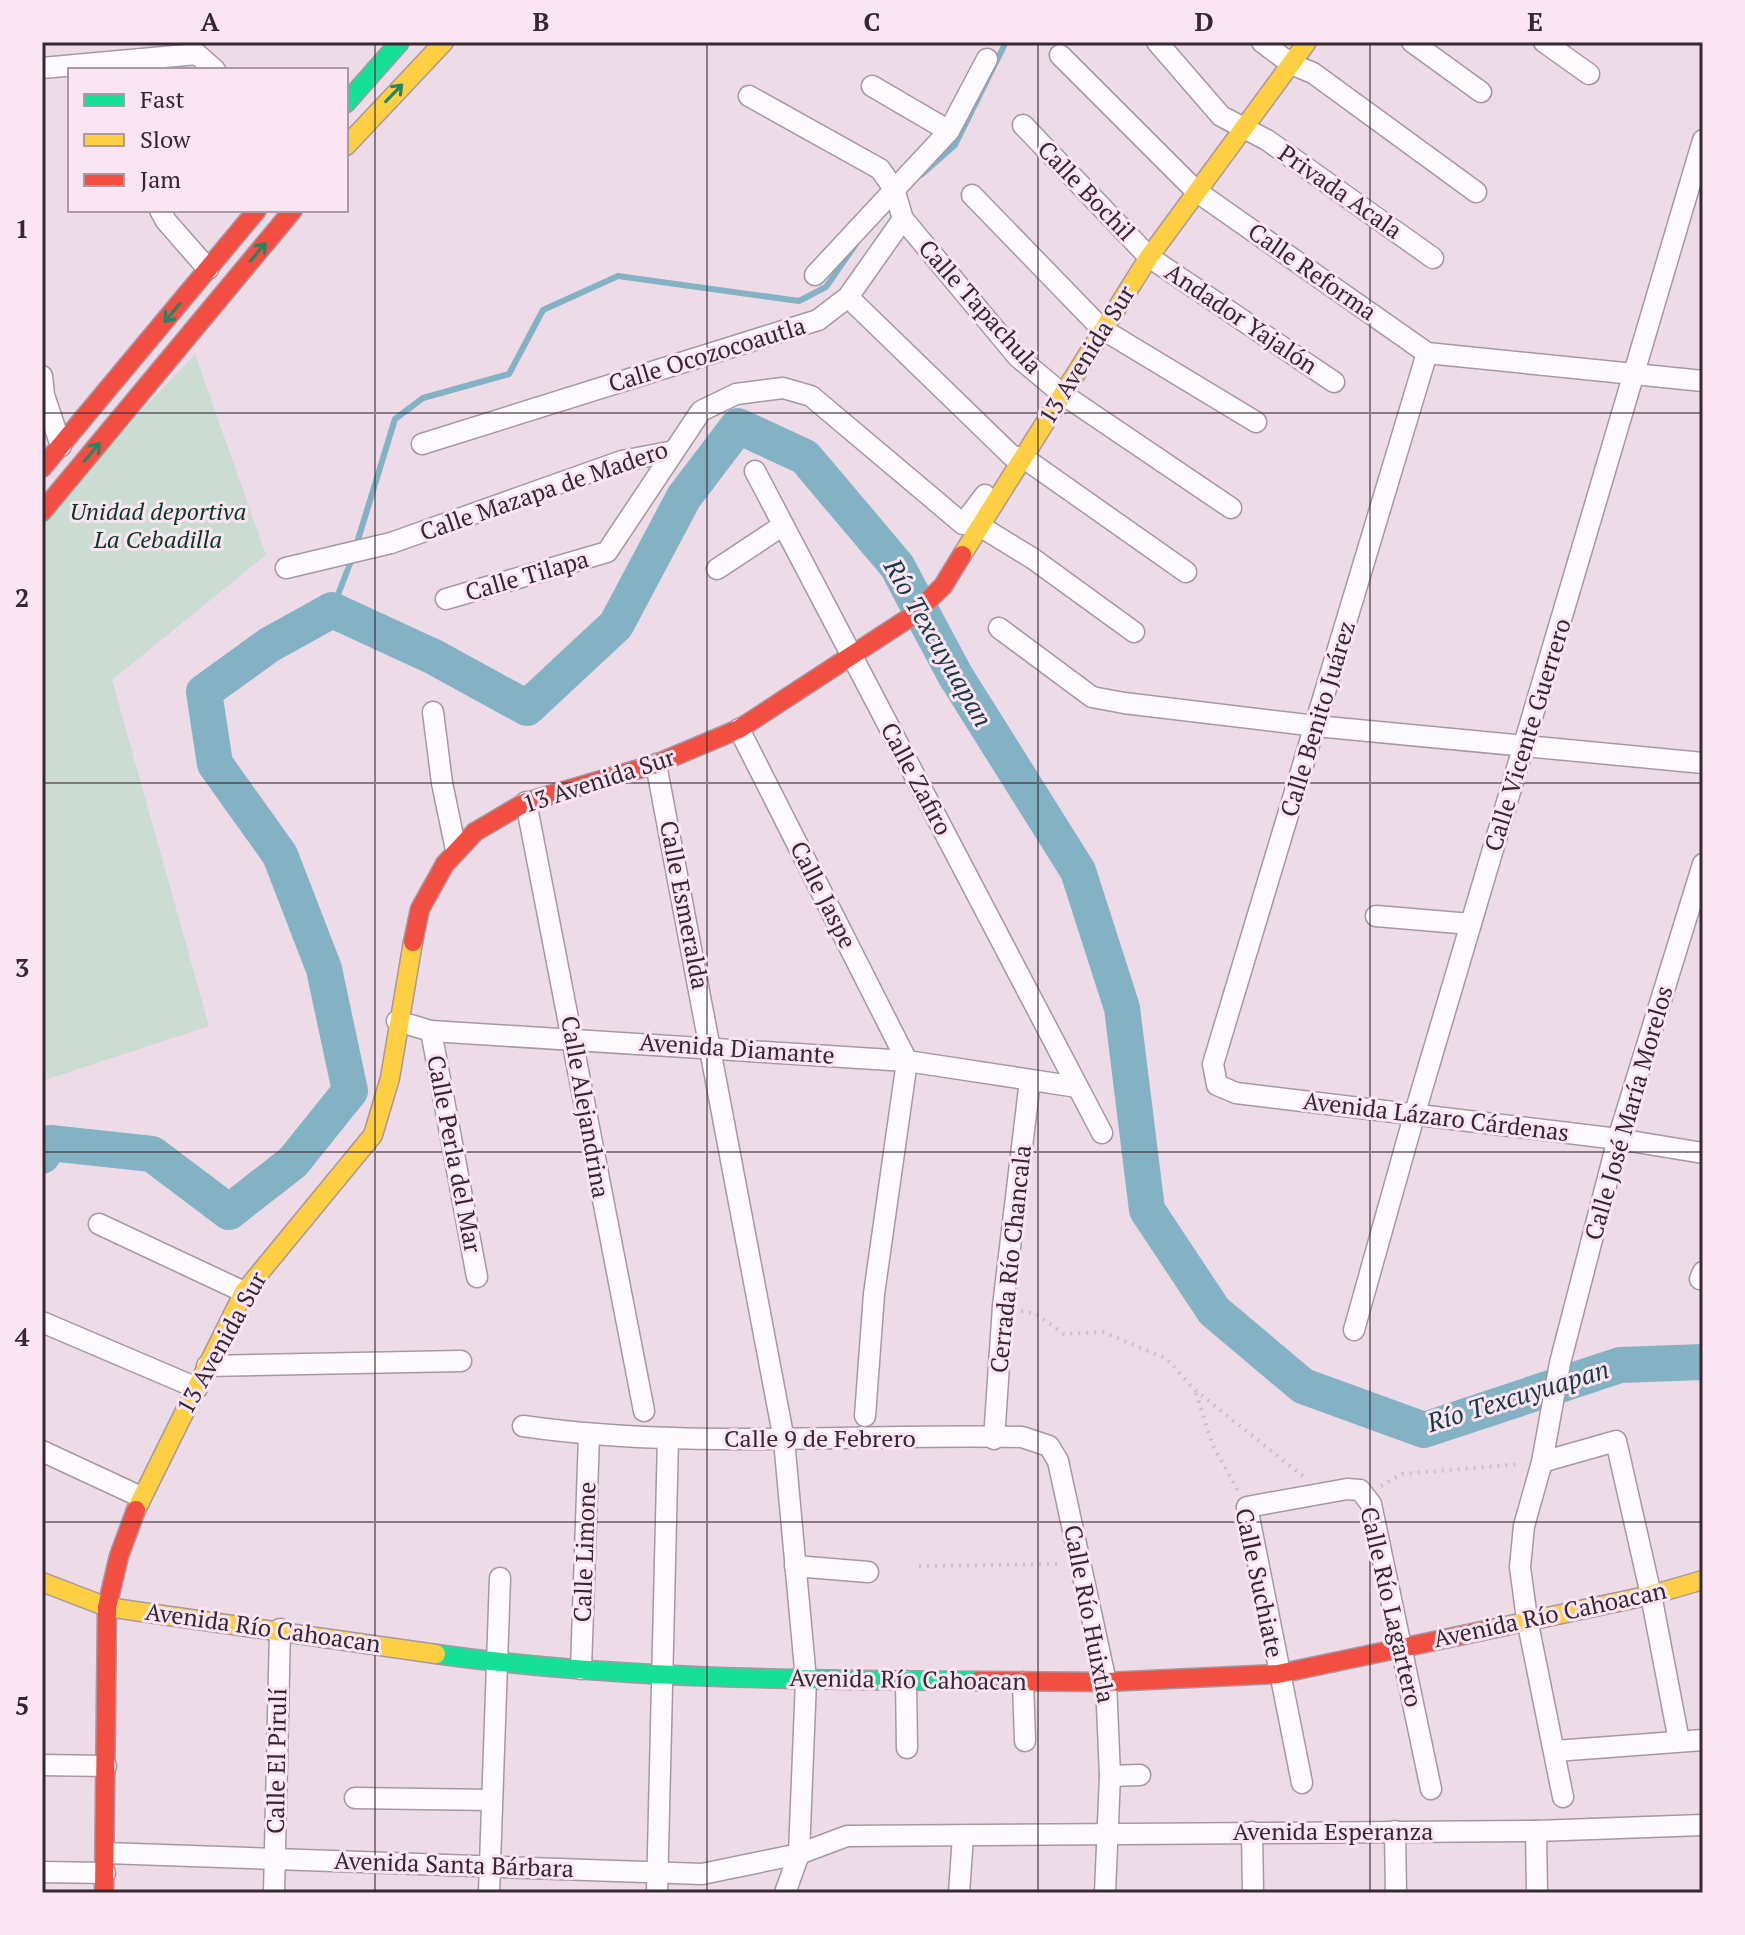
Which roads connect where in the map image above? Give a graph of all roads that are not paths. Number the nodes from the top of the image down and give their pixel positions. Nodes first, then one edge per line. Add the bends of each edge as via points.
1 (444, 42) edge
2 (1157, 42) edge
3 (1262, 42) edge
4 (1307, 42) edge
5 (1412, 42) edge
6 (1544, 42) edge
7 (393, 44) edge
8 (1060, 55) dead end
9 (987, 59) dead end
10 (1291, 64) junction
11 (141, 65) edge
12 (42, 68) edge
13 (213, 68) edge
14 (1589, 74) dead end
15 (872, 86) dead end
16 (1481, 92) dead end
17 (749, 96) dead end
18 (348, 100) edge
19 (1023, 125) dead end
20 (1245, 130) junction
21 (949, 131) junction
22 (1703, 140) edge
23 (348, 144) edge
24 (894, 189) junction
25 (1196, 191) junction
26 (1476, 192) dead end
27 (972, 195) dead end
28 (162, 212) edge
29 (255, 212) edge
30 (291, 212) edge
31 (903, 219) junction
32 (1149, 257) junction
33 (1433, 258) dead end
34 (208, 269) junction
35 (815, 275) dead end
36 (848, 297) junction
37 (1102, 329) junction
38 (1427, 353) junction
39 (1635, 375) junction
40 (42, 376) edge
41 (1703, 381) edge
42 (1334, 382) dead end
43 (1061, 393) junction
44 (1256, 422) dead end
45 (422, 444) dead end
46 (61, 446) junction
47 (674, 451) junction
48 (1018, 457) junction
49 (42, 468) edge
50 (755, 471) dead end
51 (1231, 508) dead end
52 (42, 512) edge
53 (782, 526) junction
54 (973, 526) junction
55 (286, 568) dead end
56 (717, 569) dead end
57 (1186, 572) dead end
58 (446, 599) dead end
59 (999, 628) dead end
60 (1134, 632) dead end
61 (852, 657) junction
62 (433, 712) dead end
63 (1316, 726) junction
64 (739, 729) junction
65 (1524, 747) junction
66 (1703, 763) edge
67 (656, 764) junction
68 (526, 802) junction
69 (456, 850) junction
70 (1703, 864) edge
71 (1376, 916) dead end
72 (1471, 924) junction
73 (397, 1021) junction
74 (431, 1031) junction
75 (573, 1038) junction
76 (712, 1047) junction
77 (907, 1061) junction
78 (1030, 1080) junction
79 (1217, 1085) joint
80 (1077, 1087) junction
81 (1414, 1116) junction
82 (1102, 1133) dead end
83 (1618, 1139) junction
84 (1703, 1153) edge
85 (99, 1224) dead end
86 (477, 1277) dead end
87 (244, 1292) junction
88 (42, 1322) edge
89 (1354, 1330) dead end
90 (461, 1361) dead end
91 (207, 1366) junction
92 (197, 1388) junction
93 (644, 1411) dead end
94 (865, 1416) dead end
95 (523, 1426) dead end
96 (589, 1435) junction
97 (668, 1438) junction
98 (994, 1439) junction
99 (784, 1440) junction
100 (1049, 1446) joint
101 (42, 1451) edge
102 (1542, 1462) junction
103 (141, 1497) junction
104 (1247, 1507) joint
105 (795, 1566) junction
106 (868, 1572) dead end
107 (500, 1578) dead end
108 (1703, 1580) edge
109 (42, 1582) edge
110 (1651, 1595) junction
111 (107, 1607) junction
112 (1527, 1619) junction
113 (280, 1629) junction
114 (1403, 1647) junction
115 (495, 1662) junction
116 (581, 1669) junction
117 (661, 1674) junction
118 (1278, 1674) junction
119 (806, 1680) junction
120 (906, 1681) junction
121 (1023, 1682) junction
122 (1106, 1682) junction
123 (1703, 1740) edge
124 (1025, 1741) dead end
125 (1679, 1741) junction
126 (907, 1748) dead end
127 (1555, 1751) junction
128 (42, 1765) edge
129 (106, 1766) junction
130 (1140, 1775) dead end
131 (1110, 1776) junction
132 (1302, 1783) dead end
133 (1431, 1789) dead end
134 (1563, 1797) dead end
135 (355, 1798) dead end
136 (491, 1800) junction
137 (1703, 1825) edge
138 (1395, 1831) junction
139 (1536, 1831) junction
140 (1252, 1832) junction
141 (1107, 1834) junction
142 (963, 1836) junction
143 (799, 1854) junction
144 (275, 1859) junction
145 (488, 1866) junction
146 (42, 1872) edge
147 (105, 1873) edge
148 (657, 1883) edge
149 (274, 1893) edge
150 (489, 1893) edge
151 (785, 1893) edge
152 (959, 1893) edge
153 (1105, 1893) edge
154 (1253, 1893) edge
155 (1396, 1893) edge
156 (1537, 1893) edge

23 -> 1 street
2 - 20 street, Privada Acala via 1221,116
3 - 10 street
4 - 10 street, 13 Avenida Sur
5 - 16 street
6 - 14 street
7 - 18 street
8 - 25 street, Calle Reforma
9 - 21 street
10 - 20 street, 13 Avenida Sur
10 - 26 street via 1313,73
11 - 12 street
11 - 13 street via 197,54
15 - 21 street
17 - 24 street via 880,169
19 - 32 street, Calle Bochil
20 - 25 street, 13 Avenida Sur
20 - 33 street, Privada Acala via 1267,140
21 - 24 street
22 - 39 street, Calle Vicente Guerrero
24 - 31 street
24 - 35 street
25 - 32 street, 13 Avenida Sur
25 - 38 street, Calle Reforma
27 - 37 street
28 - 34 street
29 - 34 street
52 -> 30 street
31 - 36 street, Calle Ocozocoautla
31 - 43 street, Calle Tapachula via 1018,357
32 - 37 street, 13 Avenida Sur
32 - 42 street, Andador Yajalón
34 -> 46 street
36 - 45 street, Calle Ocozocoautla via 818,320
36 - 48 street
37 - 43 street, 13 Avenida Sur
37 - 44 street
38 - 39 street
38 - 63 street, Calle Benito Juárez
39 - 41 street
39 - 65 street, Calle Vicente Guerrero
40 - 46 street
43 - 48 street, 13 Avenida Sur
43 - 51 street, Calle Tapachula
46 - 49 street
47 - 54 street, Calle Mazapa de Madero via 701,411 736,394 783,388 811,396
47 - 55 street, Calle Mazapa de Madero via 622,461 391,543
47 - 58 street, Calle Tilapa via 607,552
48 - 54 street
48 - 57 street
50 - 53 street, Calle Zafiro
53 - 56 street
53 - 61 street, Calle Zafiro
54 - 60 street, Calle Mazapa de Madero via 1032,558
54 - 61 street, 13 Avenida Sur via 943,586 912,616
59 - 63 street via 1092,697
61 - 64 street, 13 Avenida Sur
61 - 80 street, Calle Zafiro
62 - 69 street
63 - 65 street
63 - 79 street, Calle Benito Juárez via 1213,1064
64 - 67 street, 13 Avenida Sur
64 - 77 street, Calle Jaspe
65 - 66 street
65 - 72 street, Calle Vicente Guerrero
67 - 68 street, 13 Avenida Sur
67 - 76 street, Calle Esmeralda
68 - 69 street, 13 Avenida Sur via 475,832
68 - 75 street, Calle Alejandrina
69 - 73 street, 13 Avenida Sur via 420,909
70 - 83 street, Calle José María Morelos
71 - 72 street
72 - 81 street, Calle Vicente Guerrero
73 - 74 street, Avenida Diamante
73 - 87 street, 13 Avenida Sur via 390,1078 373,1135
74 - 75 street, Avenida Diamante
74 - 86 street, Calle Perla del Mar
75 - 76 street, Avenida Diamante
75 - 93 street, Calle Alejandrina
76 - 77 street, Avenida Diamante
76 - 99 street, Calle Esmeralda
77 - 78 street, Avenida Diamante
77 - 94 street via 874,1294
78 - 80 street, Avenida Diamante
78 - 98 street, Cerrada Río Chancala via 1003,1306
79 - 81 street, Avenida Lázaro Cárdenas via 1236,1093
80 - 82 street, Calle Zafiro
81 - 83 street, Avenida Lázaro Cárdenas
81 - 89 street, Calle Vicente Guerrero
83 - 84 street, Avenida Lázaro Cárdenas
83 - 102 street, Calle José María Morelos via 1560,1363
85 - 87 street
87 - 91 street, 13 Avenida Sur
88 - 92 street
90 - 91 street
91 - 92 street, 13 Avenida Sur
92 - 103 street, 13 Avenida Sur
95 - 96 street, Calle 9 de Febrero
96 - 97 street, Calle 9 de Febrero
96 - 116 street, Calle Limone
97 - 99 street, Calle 9 de Febrero
97 - 117 street
98 - 99 street, Calle 9 de Febrero
98 - 100 street, Calle 9 de Febrero via 1022,1437
99 - 105 street, Calle Esmeralda
100 - 122 street, Calle Río Huixtla via 1058,1461
101 - 103 street
102 - 110 street via 1616,1441
102 - 112 street, Calle José María Morelos via 1524,1526 1520,1567
103 - 111 street, 13 Avenida Sur
104 - 114 street, Calle Río Lagartero via 1360,1490 1371,1504
104 - 118 street, Calle Suchiate
105 - 106 street
105 - 119 street, Calle Esmeralda
107 - 115 street
108 - 110 street, Avenida Río Cahoacan
109 - 111 street, Avenida Río Cahoacan
110 - 112 street, Avenida Río Cahoacan
110 - 125 street
111 - 113 street, Avenida Río Cahoacan
111 - 129 street, 13 Avenida Sur
112 - 114 street, Avenida Río Cahoacan
112 - 127 street, Calle José María Morelos
113 - 115 street, Avenida Río Cahoacan
113 - 144 street, Calle El Pirulí
114 - 118 street, Avenida Río Cahoacan
114 - 133 street, Calle Río Lagartero
115 - 116 street, Avenida Río Cahoacan
115 - 136 street
116 - 117 street, Avenida Río Cahoacan
117 - 119 street, Avenida Río Cahoacan
117 - 148 street
118 - 122 street, Avenida Río Cahoacan
118 - 132 street, Calle Suchiate
119 - 120 street, Avenida Río Cahoacan
119 - 143 street, Calle Esmeralda
120 - 121 street, Avenida Río Cahoacan
120 - 126 street
121 - 122 street, Avenida Río Cahoacan
121 - 124 street
122 - 131 street, Calle Río Huixtla
123 - 125 street
125 - 127 street
127 - 134 street, Calle José María Morelos
128 - 129 street
129 - 147 street, 13 Avenida Sur
130 - 131 street
131 - 141 street, Calle Río Huixtla
135 - 136 street
136 - 145 street
137 - 139 street, Avenida Esperanza
138 - 139 street, Avenida Esperanza
138 - 140 street, Avenida Esperanza
138 - 155 street
139 - 156 street
140 - 141 street, Avenida Esperanza
140 - 154 street
141 - 142 street, Avenida Esperanza
141 - 153 street, Calle Río Huixtla
142 - 143 street, Avenida Esperanza via 847,1836
142 - 152 street
143 - 148 street, Avenida Santa Bárbara
143 - 151 street, Calle Esmeralda
144 - 145 street, Avenida Santa Bárbara
144 - 147 street, Avenida Santa Bárbara
144 - 149 street, Calle El Pirulí
145 - 148 street, Avenida Santa Bárbara
145 - 150 street
146 - 147 street, Avenida Santa Bárbara

